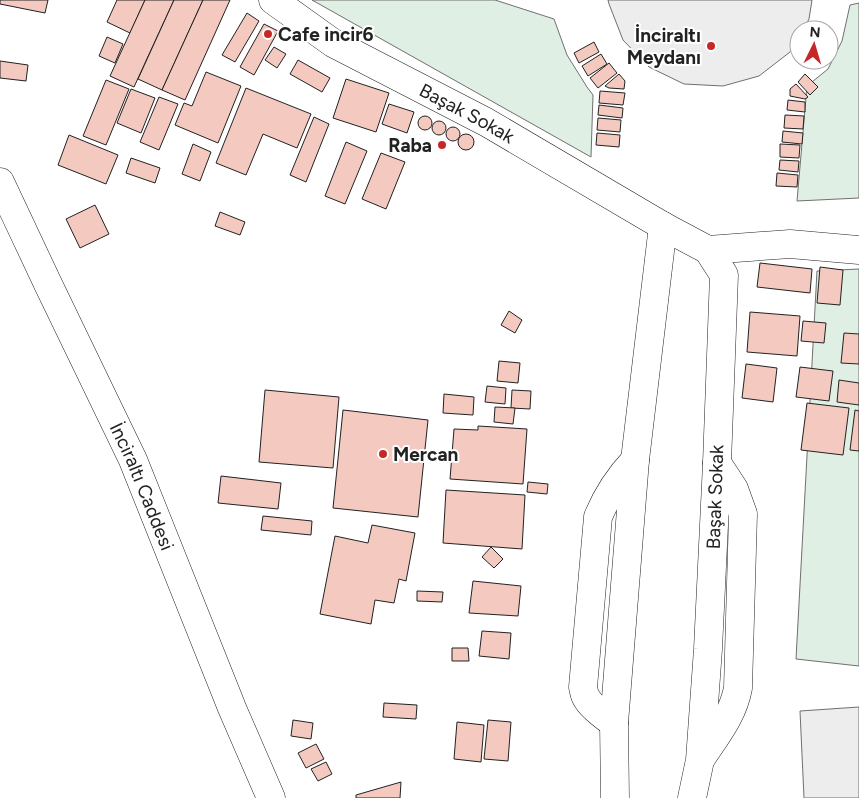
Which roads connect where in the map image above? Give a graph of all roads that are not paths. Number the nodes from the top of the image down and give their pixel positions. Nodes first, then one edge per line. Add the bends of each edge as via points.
1 (273, 0) edge
2 (0, 182) edge
3 (663, 226) junction
4 (708, 250) junction
5 (859, 250) edge
6 (271, 798) edge
7 (615, 798) edge
8 (692, 798) edge

1 - 3 street, Başak Sokak via 333,43 486,122
2 - 6 street, İnciraltı Caddesi via 134,460
3 - 4 street, Başak Sokak
3 - 7 street via 635,460 614,723
4 - 5 street via 790,244
4 - 8 street, Başak Sokak via 724,275 708,649 700,760

